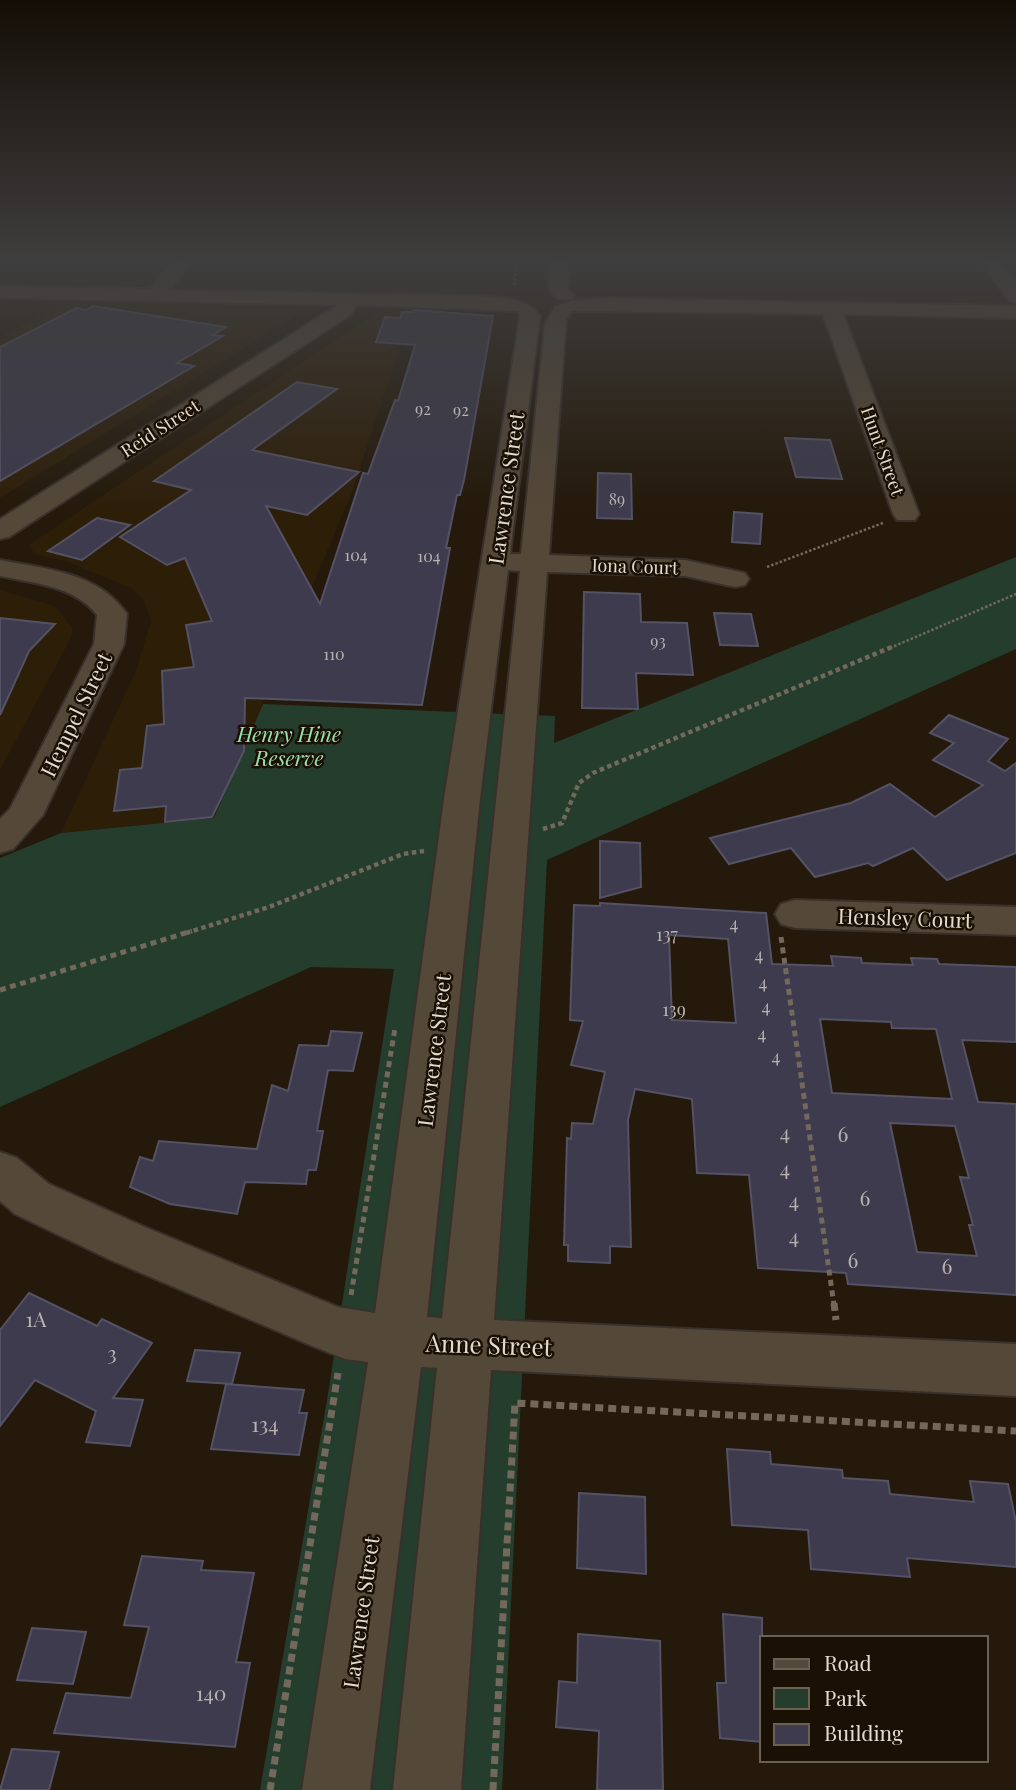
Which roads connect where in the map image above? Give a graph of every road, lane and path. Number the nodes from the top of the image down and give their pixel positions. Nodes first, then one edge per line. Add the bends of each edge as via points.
1 (292, 345) edge
2 (530, 345) edge
3 (844, 345) edge
4 (906, 514) joint
5 (0, 531) edge
6 (514, 562) junction
7 (767, 567) dead end
8 (0, 568) edge
9 (735, 579) dead end
10 (1016, 594) edge
11 (593, 773) dead end
12 (0, 841) edge
13 (425, 845) dead end
14 (403, 854) dead end
15 (437, 874) junction
16 (507, 886) junction
17 (795, 914) joint
18 (1016, 921) edge
19 (0, 990) edge
20 (397, 1016) dead end
21 (0, 1172) edge
22 (345, 1334) junction
23 (398, 1341) junction
24 (465, 1343) junction
25 (839, 1359) junction
26 (1016, 1370) edge
27 (1016, 1431) edge
28 (270, 1790) edge
29 (336, 1790) edge
30 (427, 1790) edge
31 (493, 1790) edge

1 - 5 street, Reid Street
2 - 6 street, Lawrence Street via 531,414
3 - 4 street, Hunt Street
4 - 7 path
6 - 9 street, Iona Court via 685,568
6 - 15 street, Lawrence Street
6 - 16 street, Lawrence Street
8 - 12 street, Hempel Street via 93,593 112,614 113,629 25,815
10 - 11 path
13 - 15 path
14 - 19 path via 269,907
15 - 16 street
15 - 23 street, Lawrence Street
16 - 24 street, Lawrence Street
17 - 18 street, Hensley Court
17 - 25 path via 780,932
20 - 22 path
21 - 22 street, Anne Street via 32,1199
22 - 23 street, Anne Street
22 - 28 path
23 - 24 street, Anne Street
23 - 29 street, Lawrence Street
24 - 25 street, Anne Street
24 - 30 street, Lawrence Street
25 - 26 street, Anne Street
27 - 31 path via 516,1403

